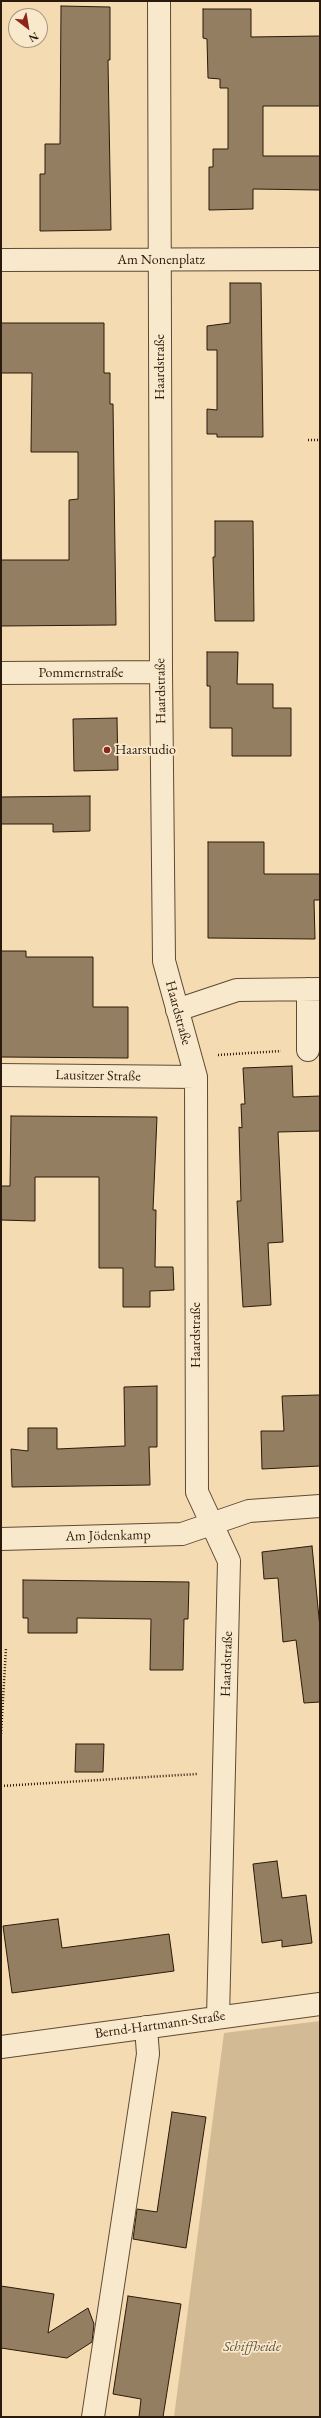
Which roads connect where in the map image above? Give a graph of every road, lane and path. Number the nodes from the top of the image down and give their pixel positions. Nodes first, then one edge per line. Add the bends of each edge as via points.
1 (159, 1) edge
2 (320, 259) edge
3 (1, 260) edge
4 (160, 260) junction
5 (308, 440) dead end
6 (320, 440) edge
7 (161, 672) junction
8 (1, 673) edge
9 (314, 989) edge
10 (177, 1010) junction
11 (308, 1050) joint
12 (190, 1056) junction
13 (1, 1075) edge
14 (196, 1077) junction
15 (320, 1506) edge
16 (213, 1524) junction
17 (1, 1539) edge
18 (6, 1648) dead end
19 (1, 1734) edge
20 (224, 1772) junction
21 (1, 1786) edge
22 (320, 2004) edge
23 (218, 2017) junction
24 (146, 2027) junction
25 (1, 2047) edge
26 (93, 2417) edge

1 - 4 street, Haardstraße
2 - 4 street, Am Nonenplatz
3 - 4 street, Am Nonenplatz
4 - 7 street, Haardstraße
5 - 6 path
7 - 8 street, Pommernstraße
7 - 10 street, Haardstraße via 164,961
9 - 10 street via 237,990
9 - 11 street
10 - 12 street, Haardstraße
11 - 12 path
12 - 14 street, Haardstraße
13 - 14 street, Lausitzer Straße
14 - 16 street, Haardstraße via 197,1492
15 - 16 street, Am Jödenkamp via 249,1511
16 - 17 street, Am Jödenkamp via 182,1534
16 - 20 street, Haardstraße via 230,1561
18 - 19 path
20 - 21 path
20 - 23 street, Haardstraße
22 - 23 street, Bernd-Hartmann-Straße
23 - 24 street, Bernd-Hartmann-Straße
24 - 25 street, Bernd-Hartmann-Straße
24 - 26 street via 148,2054

